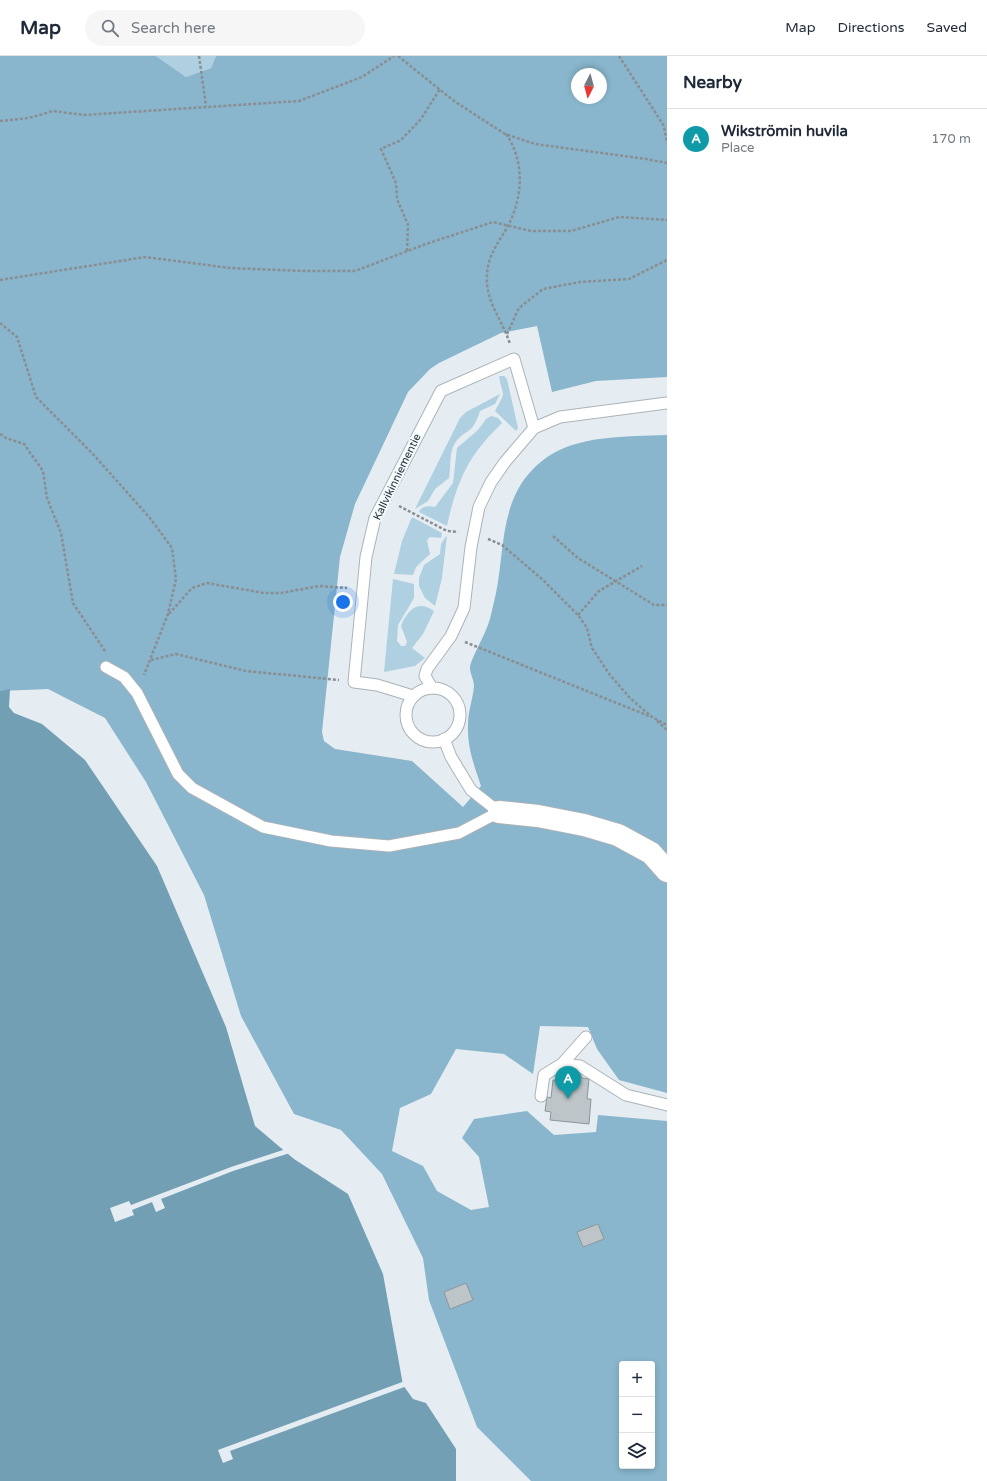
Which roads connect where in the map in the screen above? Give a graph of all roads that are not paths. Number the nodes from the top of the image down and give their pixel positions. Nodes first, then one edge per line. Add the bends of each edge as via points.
1 (667, 404) edge
2 (534, 428) junction
3 (106, 667) road end
4 (432, 688) junction
5 (413, 696) junction
6 (444, 739) junction
7 (499, 812) junction
8 (667, 871) edge
9 (586, 1036) dead end
10 (562, 1064) junction
11 (541, 1096) dead end
12 (667, 1105) edge

1 - 2 lane via 560,417
2 - 4 lane via 491,482 479,507 464,608 451,636 427,669 425,676
2 - 5 lane, Kallvikinniementie via 514,358 441,392 375,518 366,557 354,682 377,685
3 - 7 lane via 124,677 137,693 178,774 192,788 263,827 331,841 389,846 459,833
4 - 5 lane via 419,691
4 - 6 lane via 446,691 458,706 458,724
5 - 6 lane via 405,715 412,732 428,742
6 - 7 lane via 451,757 471,790
7 - 8 street via 584,824 618,835 651,853
9 - 10 lane
10 - 11 lane via 544,1075
10 - 12 lane via 580,1066 626,1095

